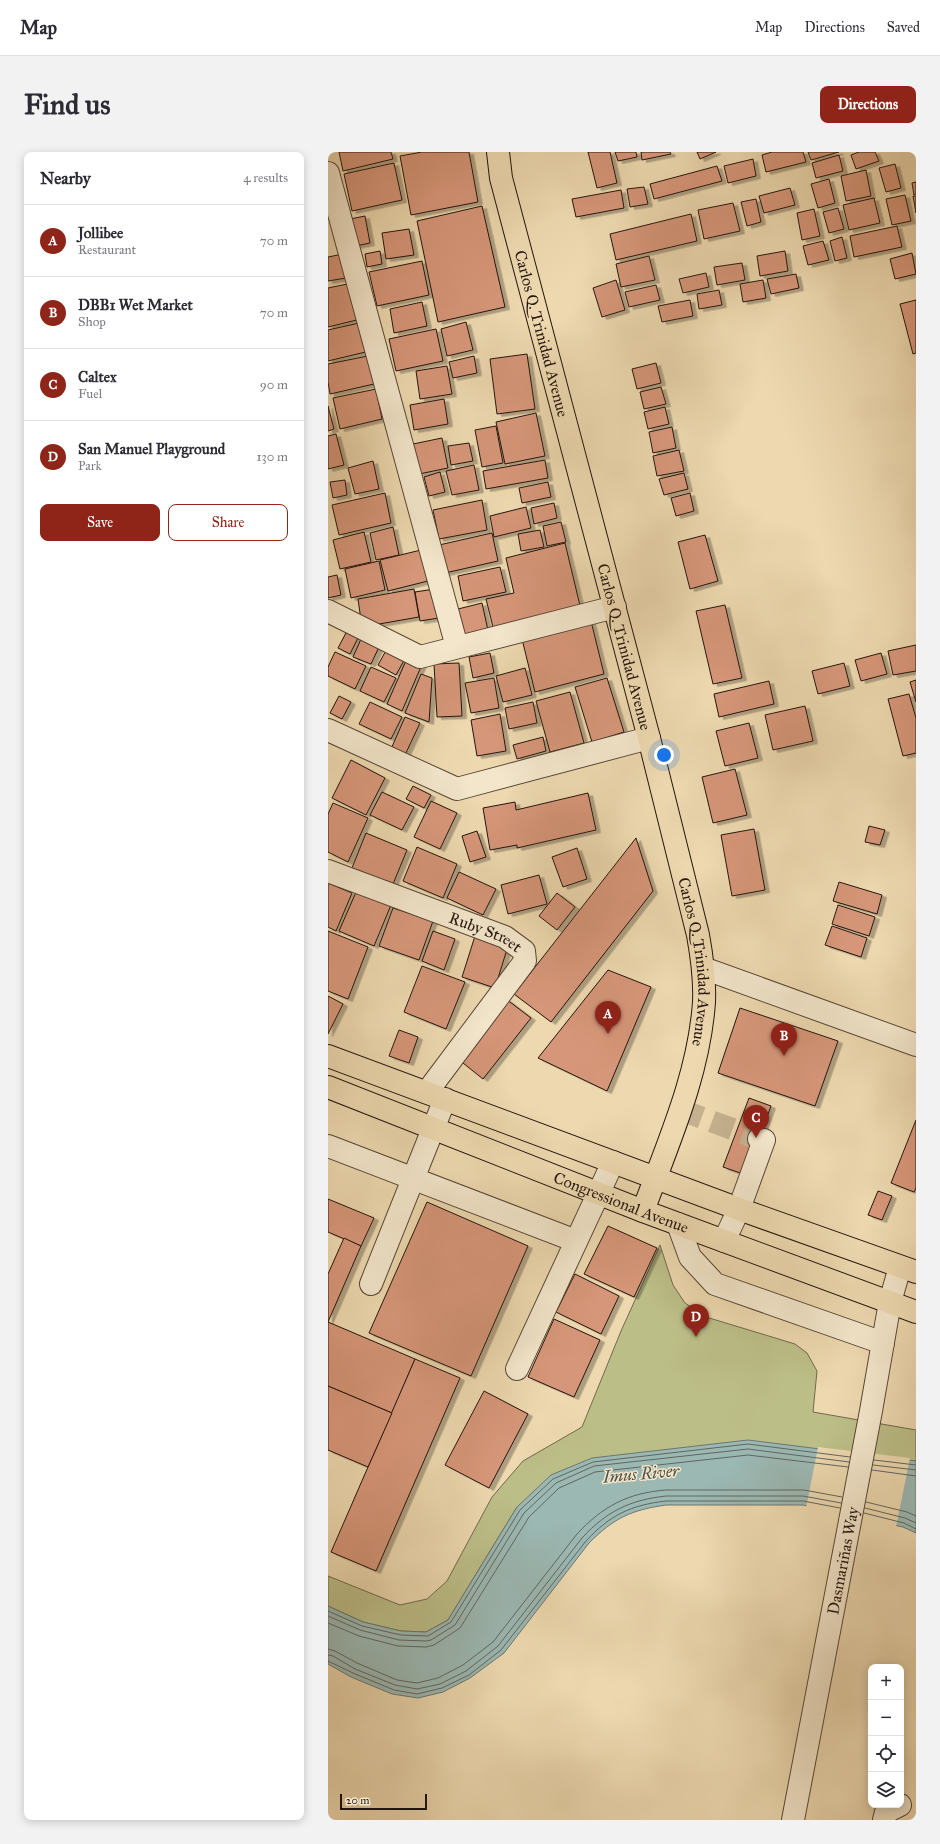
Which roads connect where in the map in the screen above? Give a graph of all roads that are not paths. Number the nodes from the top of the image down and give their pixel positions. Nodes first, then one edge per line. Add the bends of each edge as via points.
1 (498, 152) edge
2 (328, 173) edge
3 (615, 608) junction
4 (328, 611) edge
5 (457, 647) junction
6 (328, 730) edge
7 (649, 738) junction
8 (328, 871) edge
9 (703, 968) junction
10 (915, 1043) edge
11 (328, 1056) edge
12 (328, 1087) edge
13 (436, 1096) junction
14 (434, 1129) junction
15 (759, 1139) dead end
16 (328, 1146) edge
17 (613, 1162) junction
18 (655, 1178) junction
19 (414, 1180) junction
20 (598, 1193) junction
21 (739, 1209) junction
22 (643, 1211) junction
23 (678, 1224) junction
24 (576, 1241) junction
25 (724, 1241) junction
26 (908, 1269) edge
27 (372, 1284) dead end
28 (890, 1302) junction
29 (916, 1312) edge
30 (883, 1343) junction
31 (517, 1369) dead end
32 (916, 1802) edge
33 (904, 1804) edge
34 (895, 1808) edge
35 (793, 1820) edge
36 (884, 1820) edge

1 - 3 main road, Carlos Q. Trinidad Avenue via 501,178
2 - 5 street
3 - 5 street
3 - 7 main road, Carlos Q. Trinidad Avenue
4 - 5 street via 420,656
6 - 7 street via 457,789
7 - 9 main road, Carlos Q. Trinidad Avenue via 698,935
8 - 13 street, Ruby Street via 505,937 524,951 525,961
9 - 10 street
9 - 18 main road, Carlos Q. Trinidad Avenue via 704,1001 692,1073
11 - 13 main road
12 - 14 main road, Congressional Avenue
13 - 14 street, Ruby Street
13 - 17 main road
14 - 19 street, Ruby Street
14 - 20 main road, Congressional Avenue
15 - 21 street via 764,1140
16 - 19 street
17 - 18 main road
17 - 20 street
18 - 21 main road
18 - 22 main road, Carlos Q. Trinidad Avenue
19 - 24 street
19 - 27 street, Ruby Street
20 - 22 main road, Congressional Avenue
20 - 24 street
21 - 25 street
21 - 26 main road
22 - 23 main road, Congressional Avenue
23 - 25 main road, Congressional Avenue
23 - 30 street via 690,1257 715,1284
24 - 31 street
25 - 28 main road, Congressional Avenue
26 - 28 street, Dasmariñas Way
28 - 29 main road, Congressional Avenue
28 - 30 street, Dasmariñas Way
30 - 35 street, Dasmariñas Way
32 - 33 street
34 - 36 street via 886,1812

